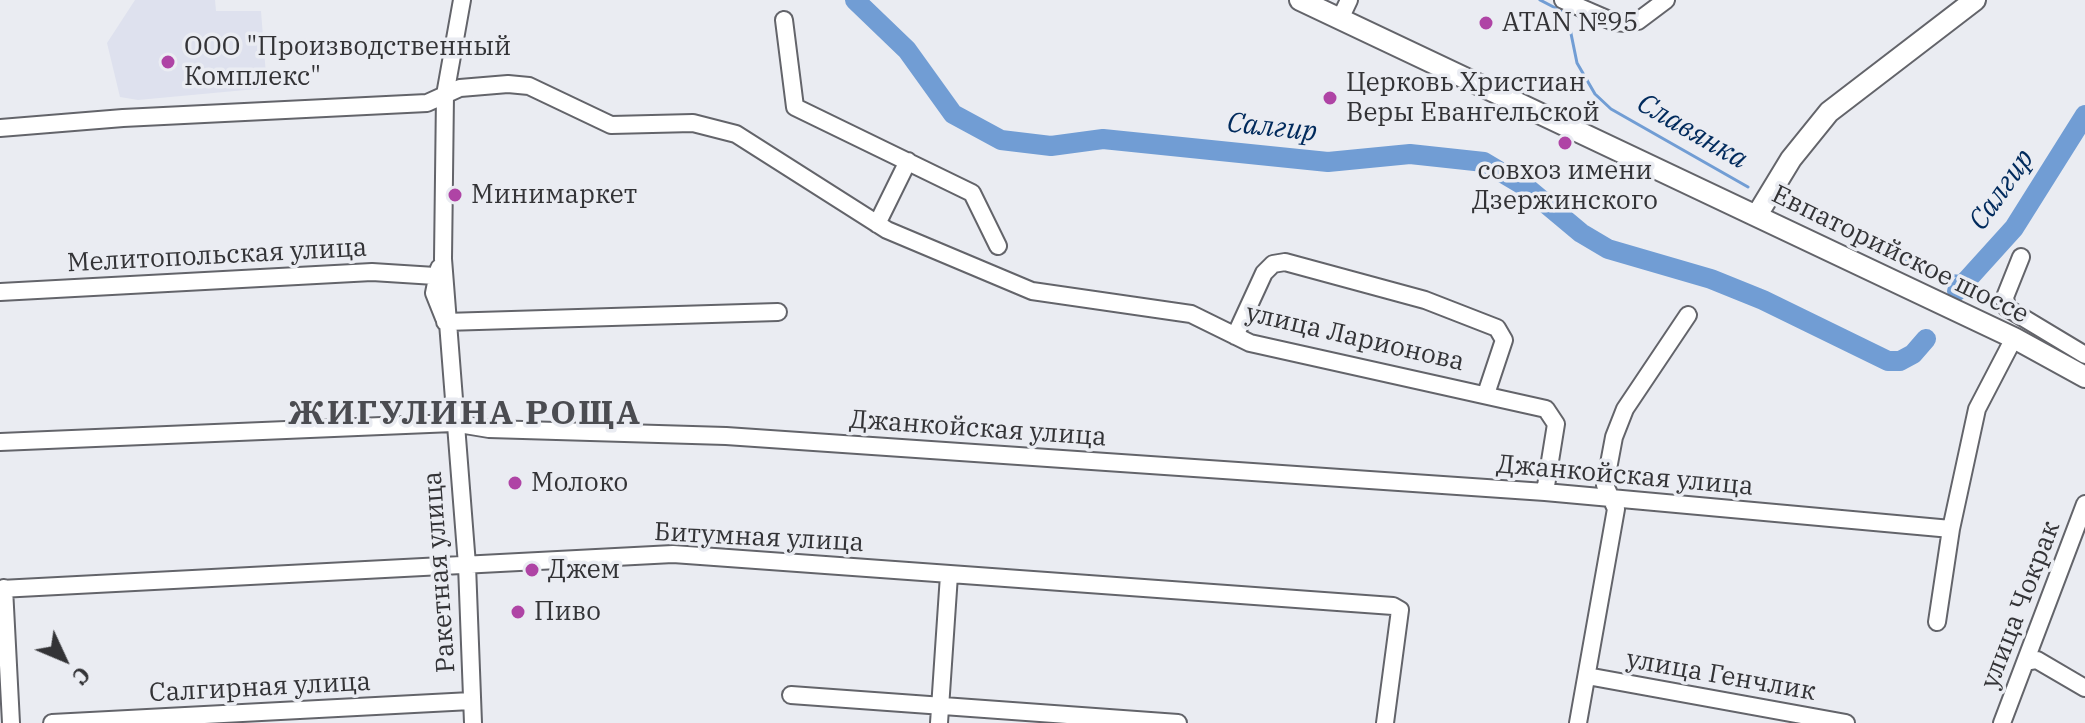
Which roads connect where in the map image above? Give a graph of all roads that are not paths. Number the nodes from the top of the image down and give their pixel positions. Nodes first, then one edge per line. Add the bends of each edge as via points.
1 (462, 0) edge
2 (1300, 0) edge
3 (1563, 0) edge
4 (1666, 0) edge
5 (1975, 0) edge
6 (1344, 9) edge
7 (784, 20) dead end
8 (445, 95) junction
9 (0, 128) edge
10 (908, 161) junction
11 (1757, 215) junction
12 (877, 224) junction
13 (998, 246) dead end
14 (2021, 257) dead end
15 (443, 259) junction
16 (435, 276) junction
17 (0, 292) edge
18 (778, 312) dead end
19 (1688, 315) dead end
20 (445, 322) junction
21 (1235, 336) junction
22 (2014, 338) junction
23 (2085, 355) edge
24 (2085, 377) edge
25 (1486, 394) junction
26 (453, 423) junction
27 (0, 442) edge
28 (1545, 492) junction
29 (1611, 498) junction
30 (2085, 504) edge
31 (1951, 529) junction
32 (467, 565) junction
33 (949, 575) junction
34 (2, 588) edge
35 (1937, 622) dead end
36 (2026, 662) junction
37 (1587, 676) junction
38 (2085, 688) edge
39 (791, 695) dead end
40 (471, 701) junction
41 (941, 705) junction
42 (11, 723) edge
43 (52, 723) edge
44 (473, 723) edge
45 (939, 723) edge
46 (1178, 723) edge
47 (1385, 723) edge
48 (1578, 723) edge
49 (1846, 723) edge
50 (2002, 723) edge

1 - 8 street, Ракетная улица
2 - 6 main road, Евпаторийское шоссе
3 - 4 street via 1626,23 1638,21
5 - 11 main road via 1829,112 1791,159
6 - 11 main road, Евпаторийское шоссе
7 - 10 street via 795,107
8 - 9 street, улица Ларионова via 427,103
8 - 12 street, улица Ларионова via 460,88 529,86 611,125 693,123 736,134
8 - 15 street, Ракетная улица
10 - 12 street
10 - 13 street via 972,193
11 - 22 main road, Евпаторийское шоссе
12 - 21 street, улица Ларионова via 1032,291 1191,314
14 - 23 street via 2005,297 2007,308
15 - 16 street, Ракетная улица
15 - 20 street, Ракетная улица
16 - 17 street, Мелитопольская улица via 372,272
16 - 20 street, Ракетная улица via 434,293
18 - 20 street
19 - 29 street via 1625,409 1605,485
20 - 26 street, Ракетная улица
21 - 25 street, улица Ларионова
21 - 25 street via 1264,273 1279,262 1425,300 1497,328 1503,335
22 - 24 main road, Евпаторийское шоссе
22 - 31 street via 1977,409
25 - 28 street, улица Ларионова via 1540,407 1554,418
26 - 27 street, Джанкойская улица
26 - 28 street, Джанкойская улица via 489,429 726,436
26 - 32 street, Ракетная улица
28 - 29 street, Джанкойская улица
29 - 31 street, Джанкойская улица
29 - 37 street via 1616,509
30 - 36 street, улица Чокрак
31 - 35 street
32 - 33 street, Битумная улица via 673,554
32 - 34 street, Битумная улица
32 - 40 street, Ракетная улица
33 - 41 street
33 - 47 street, Битумная улица via 1397,606
34 - 42 street
36 - 38 street via 2037,660
36 - 50 street, улица Чокрак
37 - 48 street
37 - 49 street, улица Генчлик
39 - 41 street
40 - 43 street, Салгирная улица
40 - 44 street, Ракетная улица
41 - 45 street
41 - 46 street

